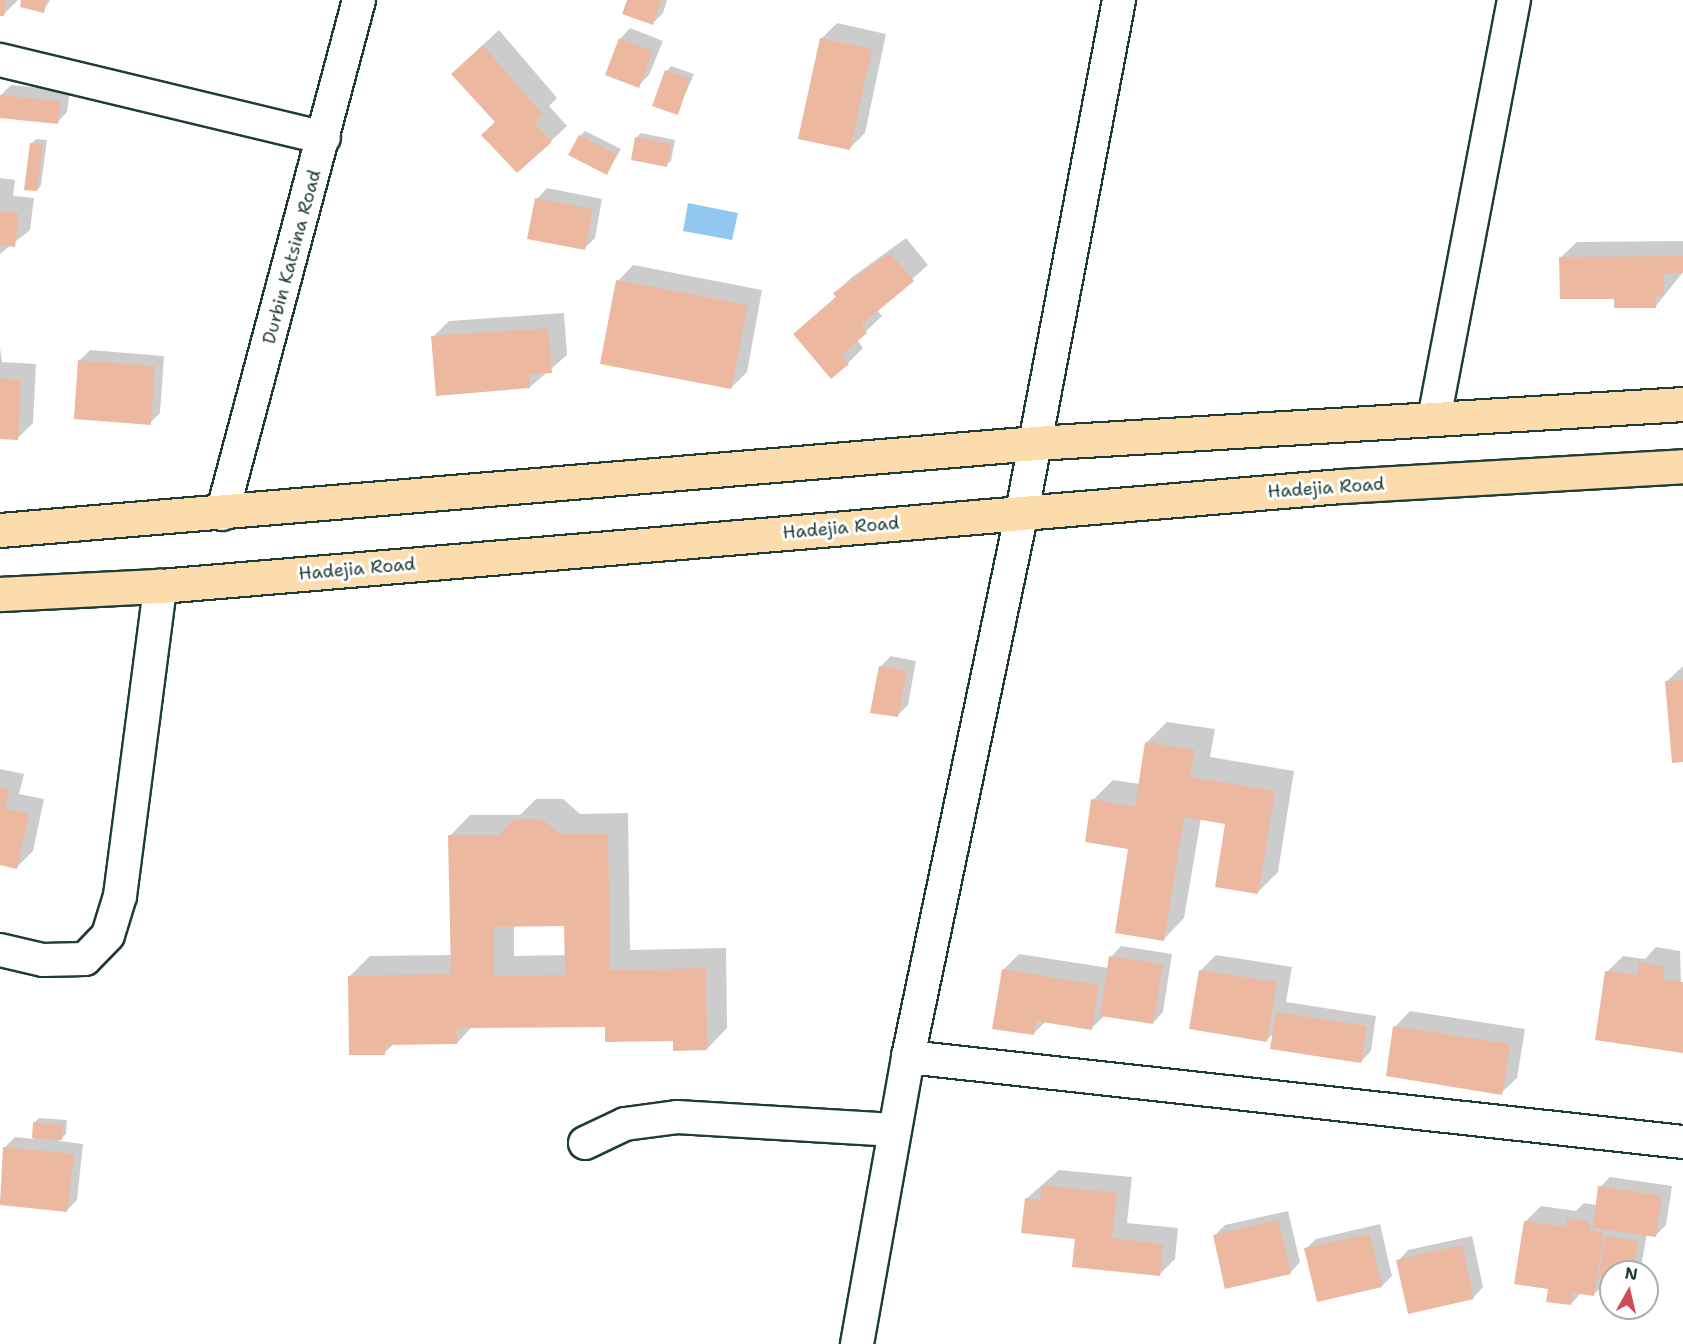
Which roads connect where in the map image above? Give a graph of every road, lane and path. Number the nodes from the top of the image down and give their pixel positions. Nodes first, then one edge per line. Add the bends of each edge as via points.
1 (359, 0) edge
2 (1119, 0) edge
3 (1514, 0) edge
4 (0, 60) edge
5 (324, 138) junction
6 (1683, 404) edge
7 (1434, 419) junction
8 (1035, 443) junction
9 (1683, 466) edge
10 (1022, 512) junction
11 (222, 514) junction
12 (0, 530) edge
13 (160, 586) junction
14 (0, 594) edge
15 (0, 950) edge
16 (908, 1057) junction
17 (895, 1130) junction
18 (1683, 1142) edge
19 (585, 1143) dead end
20 (857, 1344) edge

1 - 5 street, Durbin Katsina Road
2 - 8 street
3 - 7 street
4 - 5 street
5 - 11 street, Durbin Katsina Road
6 - 7 main road
7 - 8 main road
8 - 10 street
8 - 11 main road
9 - 10 main road, Hadejia Road via 1341,486
10 - 13 main road, Hadejia Road
10 - 16 street
11 - 12 main road
13 - 14 main road, Hadejia Road
13 - 15 street via 120,896 108,935 85,959 43,960
16 - 17 street
16 - 18 street
17 - 19 street via 677,1117 624,1124
17 - 20 street

